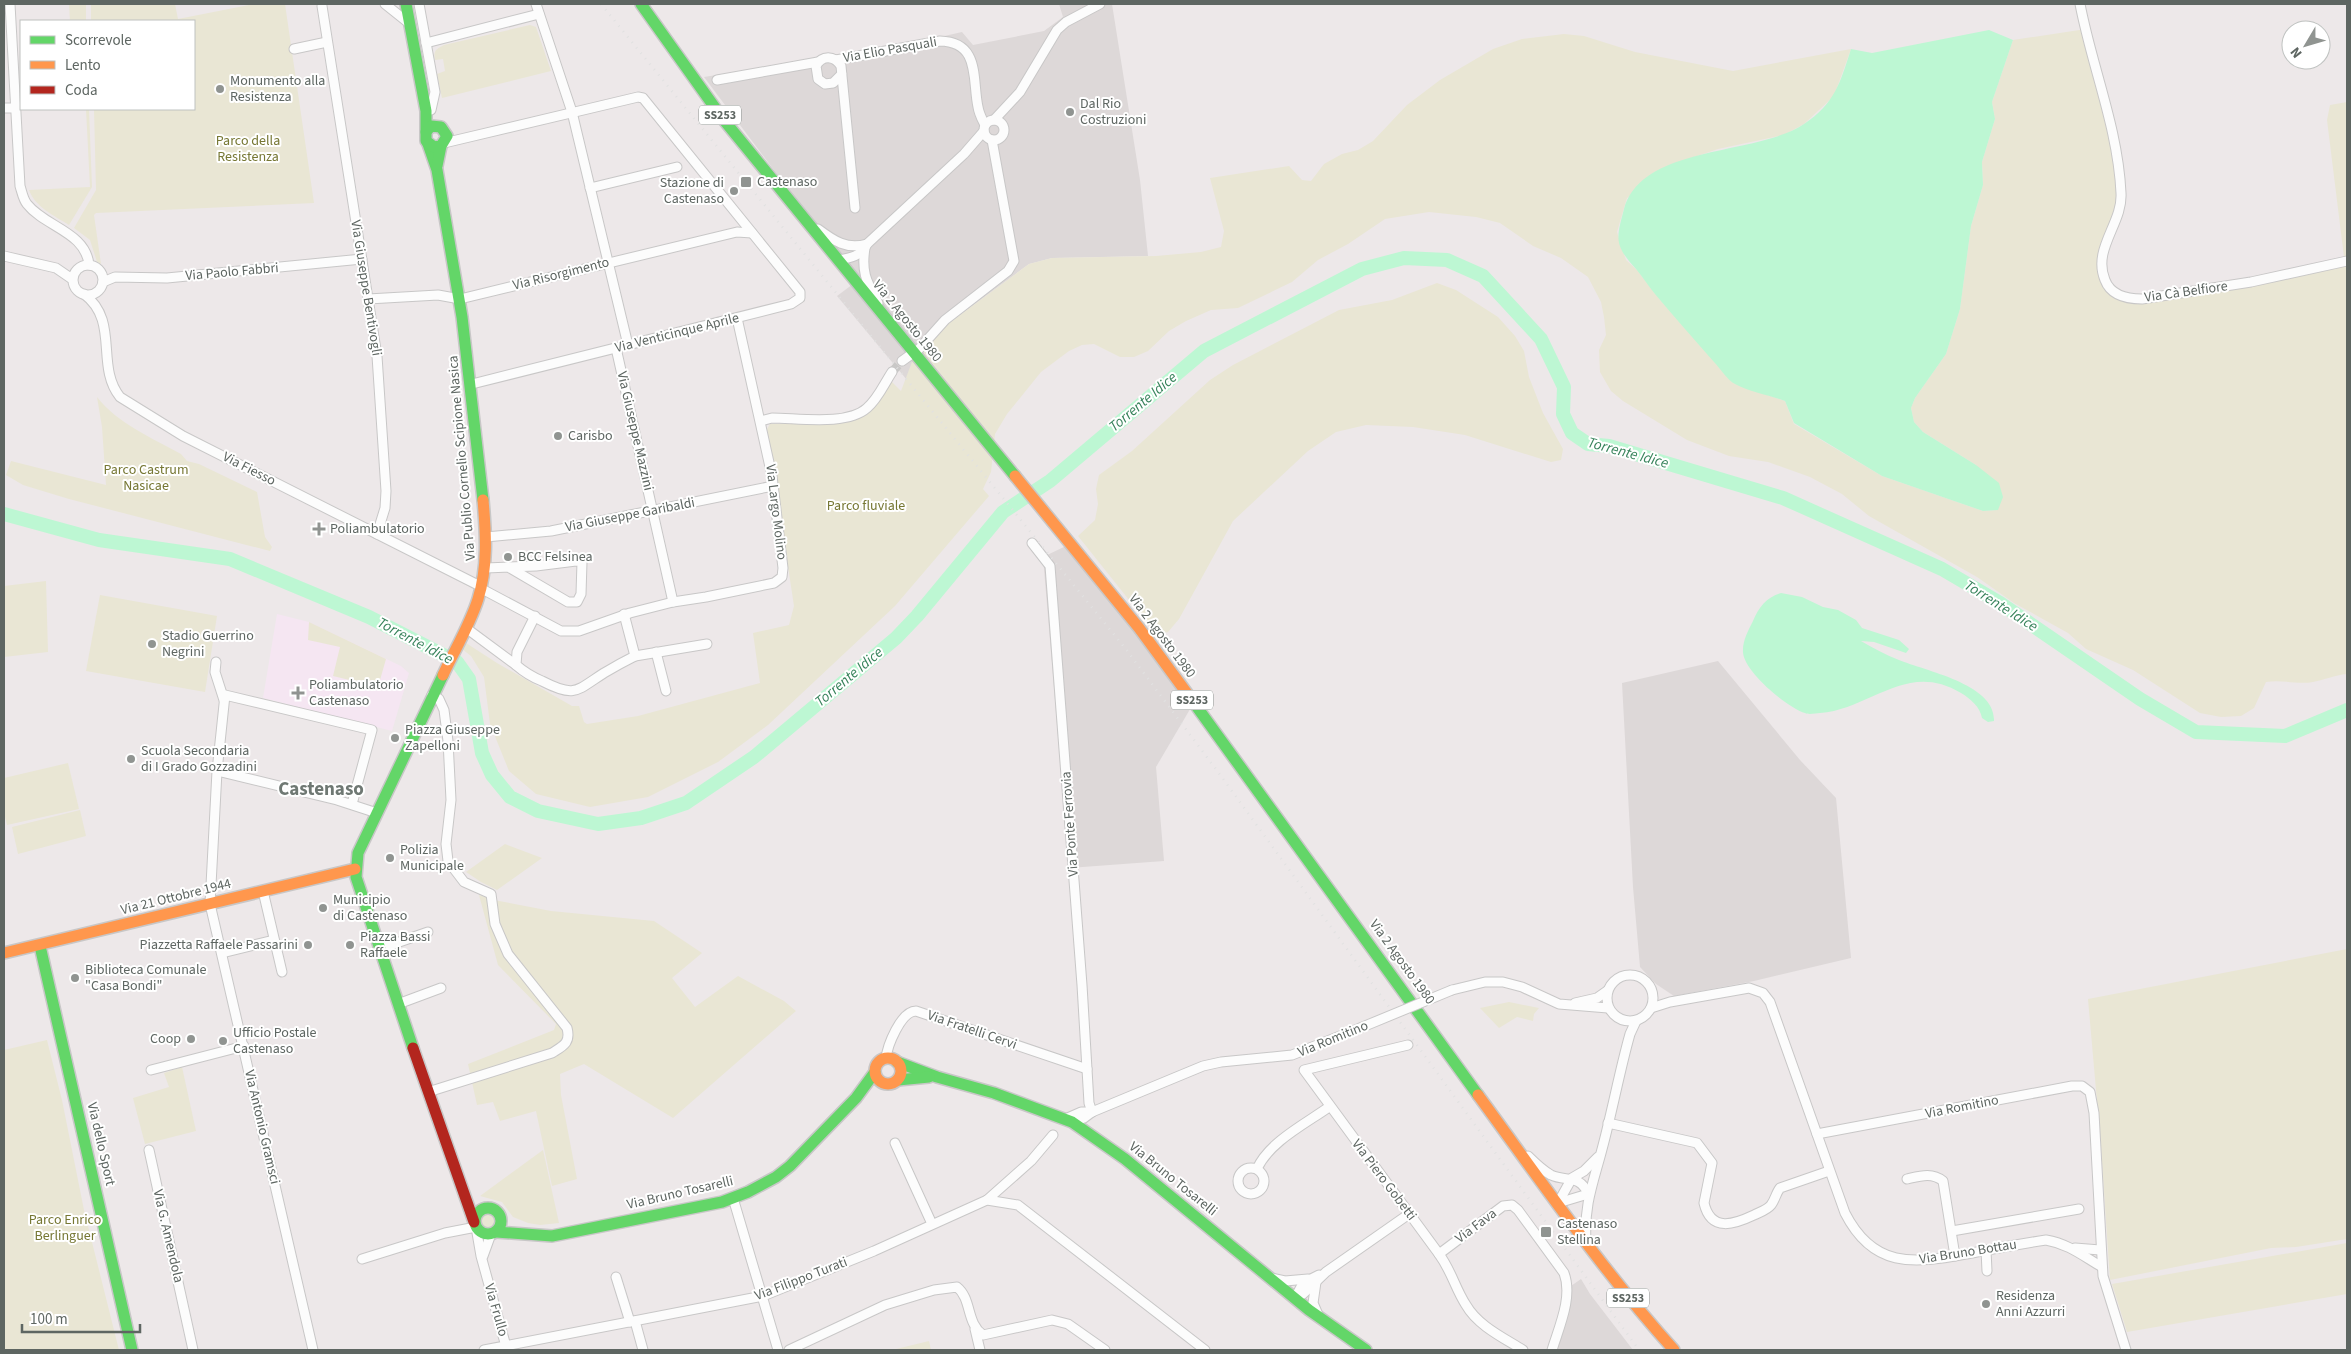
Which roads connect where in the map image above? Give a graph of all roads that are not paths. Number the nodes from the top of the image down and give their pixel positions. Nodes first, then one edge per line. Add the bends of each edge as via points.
1 (10, 4) edge
2 (332, 4) edge
3 (385, 4) edge
4 (406, 4) edge
5 (419, 4) edge
6 (536, 4) edge
7 (641, 4) edge
8 (1100, 4) edge
9 (2080, 4) edge
10 (322, 5) edge
11 (539, 14) junction
12 (410, 24) junction
13 (327, 42) junction
14 (426, 44) junction
15 (294, 49) dead end
16 (836, 60) junction
17 (818, 62) junction
18 (842, 74) junction
19 (717, 80) dead end
20 (423, 95) junction
21 (1010, 105) junction
22 (4, 108) edge
23 (16, 108) junction
24 (431, 110) junction
25 (572, 112) junction
26 (988, 124) junction
27 (1003, 126) junction
28 (443, 128) junction
29 (426, 132) junction
30 (470, 135) junction
31 (994, 139) junction
32 (428, 144) junction
33 (443, 144) junction
34 (964, 154) junction
35 (677, 167) dead end
36 (437, 170) junction
37 (590, 188) junction
38 (855, 208) dead end
39 (806, 220) junction
40 (752, 233) junction
41 (866, 246) junction
42 (853, 247) junction
43 (4, 256) edge
44 (362, 259) junction
45 (838, 260) junction
46 (2347, 261) edge
47 (608, 263) junction
48 (86, 265) junction
49 (74, 276) junction
50 (102, 278) junction
51 (97, 292) junction
52 (84, 294) junction
53 (368, 299) junction
54 (460, 299) junction
55 (99, 311) junction
56 (737, 318) junction
57 (889, 323) junction
58 (628, 345) junction
59 (616, 348) junction
60 (919, 349) dead end
61 (892, 372) tunnel mouth
62 (472, 384) junction
63 (761, 420) junction
64 (773, 486) junction
65 (652, 511) junction
66 (377, 534) junction
67 (486, 537) junction
68 (1032, 543) dead end
69 (486, 568) junction
70 (510, 568) junction
71 (482, 588) junction
72 (673, 602) junction
73 (624, 614) junction
74 (535, 616) junction
75 (465, 629) junction
76 (707, 644) dead end
77 (656, 652) junction
78 (635, 656) junction
79 (216, 662) dead end
80 (516, 665) junction
81 (666, 691) dead end
82 (225, 698) junction
83 (430, 699) junction
84 (217, 771) junction
85 (352, 804) junction
86 (376, 813) junction
87 (355, 868) junction
88 (263, 891) junction
89 (210, 904) junction
90 (428, 932) dead end
91 (274, 940) junction
92 (40, 946) junction
93 (379, 949) junction
94 (4, 953) edge
95 (222, 953) junction
96 (282, 972) dead end
97 (441, 988) dead end
98 (1607, 991) junction
99 (1653, 994) junction
100 (1670, 1002) junction
101 (398, 1004) junction
102 (1572, 1004) junction
103 (1608, 1008) junction
104 (1651, 1008) junction
105 (1622, 1020) junction
106 (1636, 1021) junction
107 (1628, 1038) junction
108 (1408, 1045) dead end
109 (244, 1046) junction
110 (892, 1060) junction
111 (1086, 1069) junction
112 (150, 1070) dead end
113 (1304, 1070) joint
114 (875, 1072) junction
115 (937, 1077) junction
116 (898, 1080) junction
117 (886, 1084) junction
118 (428, 1092) junction
119 (856, 1098) junction
120 (1329, 1107) junction
121 (1092, 1112) junction
122 (1069, 1120) junction
123 (1608, 1123) junction
124 (1092, 1134) junction
125 (1817, 1134) junction
126 (1053, 1135) dead end
127 (895, 1143) dead end
128 (1515, 1143) junction
129 (149, 1150) dead end
130 (1601, 1153) junction
131 (1257, 1170) dead end
132 (1829, 1170) junction
133 (457, 1178) junction
134 (1572, 1178) junction
135 (1907, 1179) dead end
136 (1588, 1194) junction
137 (733, 1198) junction
138 (987, 1200) junction
139 (1558, 1203) junction
140 (489, 1208) junction
141 (2079, 1209) dead end
142 (1409, 1214) junction
143 (500, 1215) junction
144 (475, 1224) junction
145 (932, 1224) junction
146 (1952, 1231) junction
147 (494, 1233) junction
148 (535, 1235) junction
149 (1586, 1242) junction
150 (2074, 1248) junction
151 (1986, 1250) junction
152 (2100, 1250) junction
153 (1439, 1254) junction
154 (1955, 1256) junction
155 (362, 1259) dead end
156 (2102, 1267) junction
157 (484, 1269) junction
158 (1987, 1271) dead end
159 (616, 1278) dead end
160 (1269, 1278) junction
161 (1313, 1280) junction
162 (763, 1296) junction
163 (1295, 1298) junction
164 (1320, 1318) junction
165 (633, 1322) junction
166 (975, 1329) junction
167 (1099, 1347) edge
168 (507, 1348) edge
169 (132, 1350) edge
170 (193, 1350) edge
171 (313, 1350) edge
172 (484, 1350) edge
173 (643, 1350) edge
174 (778, 1350) edge
175 (789, 1350) edge
176 (980, 1350) edge
177 (1105, 1350) edge
178 (1205, 1350) edge
179 (1366, 1350) edge
180 (1523, 1350) edge
181 (1552, 1350) edge
182 (1674, 1350) edge
183 (2126, 1350) edge

1 - 23 street
2 - 10 street, Via Giuseppe Bentivogli
3 - 12 street
4 - 12 street
5 - 14 street
6 - 11 street
7 - 39 street, Via 2 Agosto 1980 / SS253 via 701,90
8 - 21 street via 1057,30
9 - 46 street, Via Cà Belfiore via 2120,176 2120,211 2107,238 2102,265 2110,290 2130,299 2142,300 2241,284
10 - 13 street, Via Giuseppe Bentivogli
11 - 14 street
11 - 25 street
12 - 20 street
13 - 15 street
13 - 44 street, Via Giuseppe Bentivogli
14 - 24 street via 435,92
16 - 17 street, Via Elio Pasquali via 829,57
16 - 18 street, Via Elio Pasquali
16 - 26 street, Via Elio Pasquali via 948,41 961,47 974,65 980,114
17 - 18 street, Via Elio Pasquali via 815,70 821,82 833,83
17 - 19 street
18 - 38 street, Via Elio Pasquali
20 - 24 street
20 - 29 street
21 - 26 street
21 - 27 street
22 - 23 street
23 - 48 street via 20,186 26,203 80,243
24 - 28 street
25 - 30 street
25 - 37 street
25 - 40 street via 643,98
26 - 27 street
26 - 31 street
26 - 34 street
27 - 31 street via 1003,134
28 - 29 street via 434,126
28 - 30 street
28 - 33 street via 447,136
29 - 32 street
30 - 33 street
31 - 34 street
31 - 60 street via 1014,261 1008,271 945,320
32 - 33 street via 434,147
32 - 36 street, Via Publio Cornelio Scipione Nasica
33 - 36 street, Via Publio Cornelio Scipione Nasica
34 - 41 street
35 - 37 street
36 - 54 street, Via Publio Cornelio Scipione Nasica
37 - 47 street
39 - 42 street via 834,240
39 - 45 street, Via 2 Agosto 1980 / SS253
40 - 47 street, Via Risorgimento via 737,232
40 - 56 street, Via Venticinque Aprile via 800,292 800,298 791,304
41 - 42 street
41 - 45 street via 859,254
41 - 57 street via 862,264 865,278
42 - 45 street
43 - 49 street via 56,268
44 - 50 street, Via Paolo Fabbri via 168,278
44 - 53 street, Via Giuseppe Bentivogli
45 - 57 street, Via 2 Agosto 1980 / SS253
47 - 54 street, Via Risorgimento
47 - 58 street
48 - 49 street
48 - 50 street via 95,267
49 - 52 street, Via Fiesso via 78,291
50 - 51 street
51 - 52 street
51 - 55 street
52 - 55 street, Via Fiesso
53 - 54 street, Via Risorgimento via 438,295
53 - 66 street, Via Giuseppe Bentivogli via 377,356 386,491 385,508
54 - 62 street, Via Publio Cornelio Scipione Nasica
55 - 66 street, Via Fiesso via 104,324 110,379 120,397 183,436
56 - 58 street, Via Venticinque Aprile
56 - 63 street, Via Largo Molino
57 - 128 street, Via 2 Agosto 1980 / SS253 via 1163,660
58 - 59 street, Via Venticinque Aprile
59 - 62 street, Via Venticinque Aprile
59 - 65 street, Via Giuseppe Mazzini
61 - 63 street via 873,402 857,414 845,418
62 - 67 street, Via Publio Cornelio Scipione Nasica
63 - 64 street, Via Largo Molino
64 - 65 street, Via Giuseppe Garibaldi
64 - 72 street, Via Largo Molino via 782,577 774,582
65 - 67 street, Via Giuseppe Garibaldi via 550,531
65 - 72 street, Via Giuseppe Mazzini
66 - 71 street, Via Fiesso
67 - 69 street, Via Publio Cornelio Scipione Nasica
68 - 111 street, Via Ponte Ferrovia via 1050,566 1082,976
69 - 70 street
69 - 71 street, Via Publio Cornelio Scipione Nasica
70 - 70 street via 568,602 577,602 581,594 582,562
71 - 74 street, Via Largo Molino
71 - 75 street, Via Publio Cornelio Scipione Nasica
72 - 73 street, Via Largo Molino
73 - 74 street, Via Largo Molino via 579,631 561,631
73 - 78 street
74 - 80 street via 518,652
75 - 80 street
75 - 83 street, Via Publio Cornelio Scipione Nasica
76 - 77 street
77 - 78 street
77 - 81 street
78 - 80 street via 584,688 572,691 558,690
79 - 82 street via 215,672
82 - 84 street, Via Antonio Gramsci
82 - 85 street via 372,730
83 - 86 street, Via Publio Cornelio Scipione Nasica
83 - 118 street via 439,699 444,710 448,741 451,800 446,844 448,861 457,876 491,894 495,924 508,954 567,1028 569,1036 566,1044 552,1054
84 - 85 street
84 - 89 street, Via Antonio Gramsci
85 - 86 street
86 - 87 street, Via Publio Cornelio Scipione Nasica via 358,852
87 - 88 street, Via 21 Ottobre 1944
87 - 93 street
88 - 89 street, Via 21 Ottobre 1944
88 - 91 street
89 - 92 street, Via 21 Ottobre 1944
89 - 95 street, Via Antonio Gramsci
90 - 93 street
91 - 95 street
91 - 96 street
92 - 94 street, Via 21 Ottobre 1944
92 - 169 street, Via dello Sport
93 - 101 street
95 - 109 street, Via Antonio Gramsci
97 - 101 street
98 - 99 street via 1620,976 1634,975 1646,982
98 - 102 street, Via Romitino via 1597,998
98 - 103 street
99 - 100 street
99 - 104 street
100 - 104 street
100 - 125 street via 1749,988 1763,993 1770,1002
101 - 118 street
102 - 103 street, Via Romitino
102 - 121 street, Via Romitino, bridge via 1559,1004 1503,982 1485,982 1452,990 1292,1055 1214,1063
103 - 105 street
104 - 106 street
105 - 106 street
105 - 107 street
106 - 107 street
107 - 123 street
108 - 113 street, Via Romitino
109 - 112 street
109 - 171 street, Via Antonio Gramsci
110 - 111 street, Via Fratelli Cervi via 890,1041 906,1014 916,1011
110 - 114 street via 878,1064
110 - 115 street, Via Bruno Tosarelli
110 - 116 street via 901,1069
111 - 121 street, Via Ponte Ferrovia
113 - 120 street, Via Piero Gobetti
114 - 117 street
114 - 119 street, Via Bruno Tosarelli
115 - 116 street, Via Bruno Tosarelli
115 - 122 street, Via Bruno Tosarelli
116 - 117 street
117 - 119 street, Via Bruno Tosarelli
118 - 133 street
119 - 137 street, Via Bruno Tosarelli via 784,1172
120 - 131 street via 1262,1158
120 - 142 street, Via Piero Gobetti
121 - 122 street, Via Romitino via 1081,1112
121 - 124 street via 1088,1123
122 - 124 street, Via Bruno Tosarelli
123 - 130 street
123 - 132 street via 1697,1143 1712,1164 1705,1210 1714,1220 1727,1225 1765,1210 1780,1188
124 - 160 street, Via Bruno Tosarelli
125 - 132 street, Via Bruno Bottau
125 - 152 street, Via Romitino via 2082,1086 2090,1092 2094,1113
126 - 138 street, Via Filippo Turati via 1031,1161
127 - 145 street
128 - 134 street via 1550,1174
128 - 139 street, Via 2 Agosto 1980 / SS253
129 - 170 street, Via G. Amendola
130 - 134 street
130 - 136 street
132 - 154 street, Via Bruno Bottau via 1854,1231 1865,1242 1895,1259 1909,1261
133 - 140 street via 473,1199
133 - 144 street
134 - 136 street via 1583,1184
134 - 139 street
135 - 146 street via 1929,1175 1938,1176 1943,1181
136 - 139 street
136 - 149 street
137 - 148 street, Via Bruno Tosarelli via 552,1236
137 - 162 street
138 - 145 street, Via Filippo Turati
138 - 178 street via 1018,1205
139 - 149 street, Via 2 Agosto 1980 / SS253
140 - 143 street
140 - 144 street via 478,1211
141 - 146 street
142 - 153 street, Via Piero Gobetti
142 - 161 street
143 - 147 street via 501,1224
143 - 148 street, Via Bruno Tosarelli
144 - 147 street via 482,1233
144 - 155 street
144 - 157 street, Via Frullo
145 - 162 street, Via Filippo Turati
146 - 154 street
147 - 148 street, Via Bruno Tosarelli
147 - 157 street, Via Frullo via 484,1250
149 - 182 street, Via 2 Agosto 1980 / SS253 via 1637,1309
150 - 151 street, Via Bruno Bottau via 2046,1240
150 - 152 street, Via Bruno Bottau
150 - 156 street, Via Bruno Bottau
151 - 154 street, Via Bruno Bottau
151 - 158 street
152 - 156 street, Via Romitino
153 - 180 street via 1450,1268 1466,1306 1474,1316
153 - 181 street, Via Fava via 1503,1206 1518,1210 1564,1273 1567,1282 1568,1292
156 - 183 street, Via Romitino
157 - 168 street, Via Frullo
159 - 165 street
160 - 161 street
160 - 163 street, Via Bruno Tosarelli
161 - 163 street
161 - 164 street via 1313,1303
162 - 165 street, Via Filippo Turati
162 - 174 street
163 - 164 street, Via Bruno Tosarelli
164 - 179 street, Via Bruno Tosarelli
165 - 168 street, Via Filippo Turati
165 - 173 street
166 - 167 street via 982,1335 1052,1320 1068,1324
166 - 175 street via 964,1292 957,1286 885,1306
166 - 176 street
167 - 177 street
168 - 172 street

